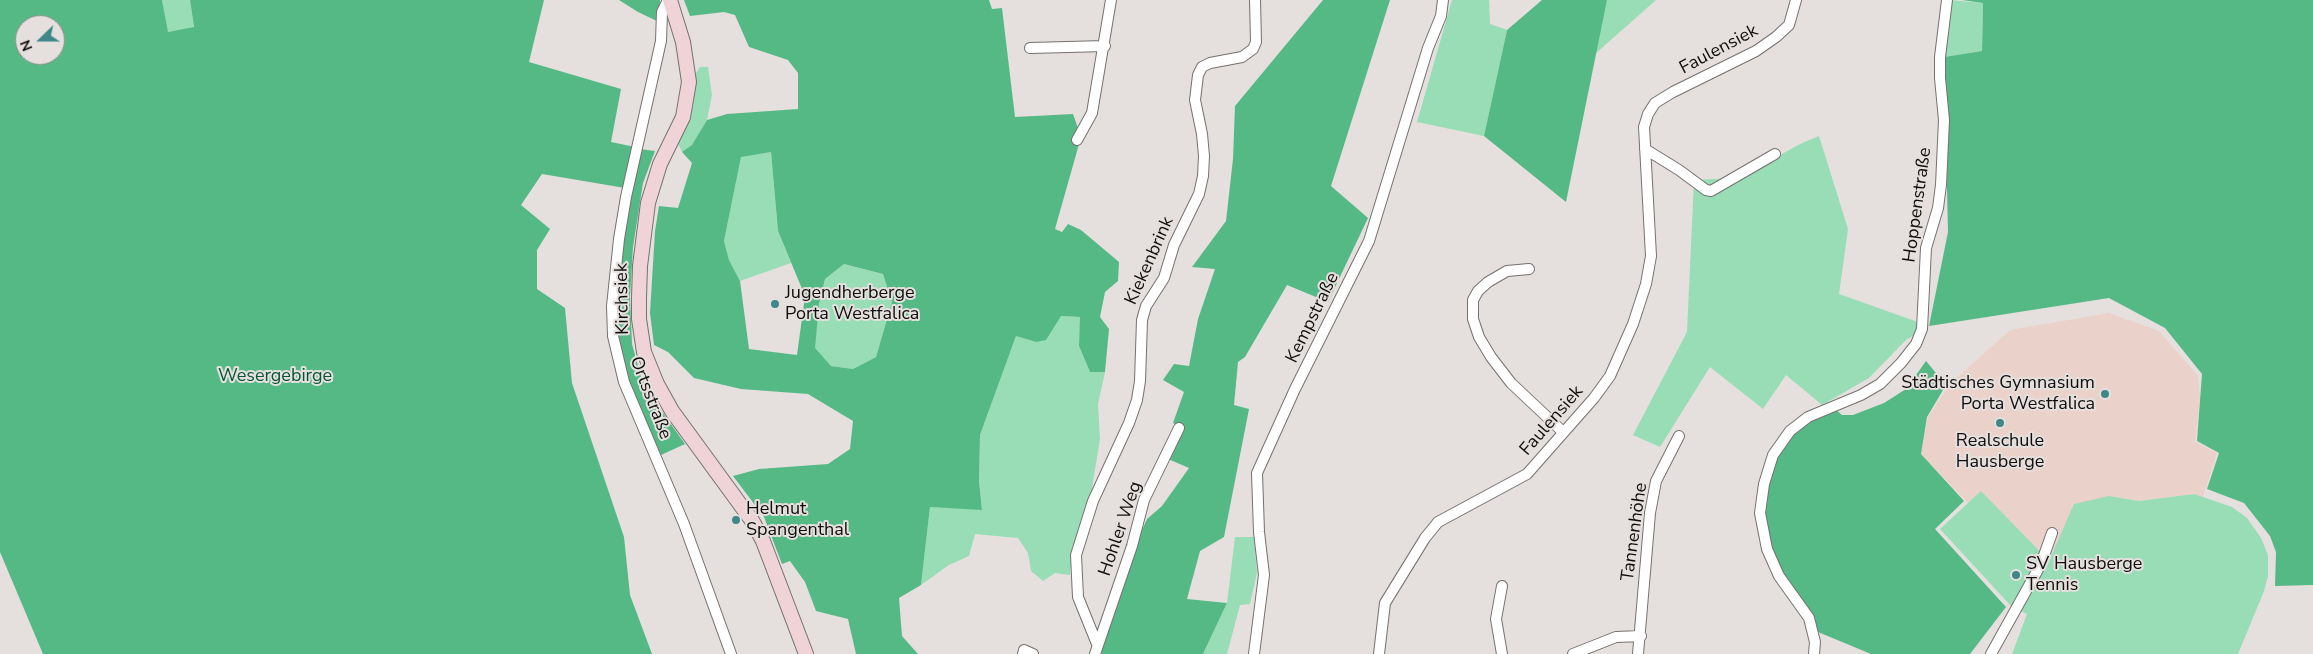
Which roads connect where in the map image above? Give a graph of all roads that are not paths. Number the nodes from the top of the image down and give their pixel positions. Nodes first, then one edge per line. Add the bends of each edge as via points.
1 (669, 0) edge
2 (1111, 0) edge
3 (1255, 0) edge
4 (1443, 0) edge
5 (1796, 0) edge
6 (1947, 0) edge
7 (1105, 46) junction
8 (1030, 48) dead end
9 (1077, 140) dead end
10 (1645, 149) junction
11 (1775, 154) dead end
12 (1529, 269) dead end
13 (1180, 428) dead end
14 (1563, 432) junction
15 (1679, 436) dead end
16 (2052, 533) dead end
17 (1502, 586) dead end
18 (1641, 636) junction
19 (1096, 649) edge
20 (729, 653) edge
21 (806, 654) edge
22 (1023, 654) edge
23 (1034, 654) edge
24 (1254, 654) edge
25 (1379, 654) edge
26 (1502, 654) edge
27 (1573, 654) edge
28 (1638, 654) edge
29 (1814, 654) edge
30 (1991, 654) edge

1 - 20 street, Ortsstraße via 662,12 661,41 618,239 612,306 613,336 624,382 684,524
1 - 21 main road, Kirchsiek via 683,42 689,82 683,116 653,182 646,213 639,298 644,352 668,405 740,502 764,541
2 - 7 street
3 - 19 street, Kiekenbrink via 1256,42 1253,49 1242,57 1210,63 1202,67 1198,75 1194,100 1204,156 1199,194 1174,245 1164,278 1146,306 1142,320 1138,400 1093,501 1076,555 1078,597
4 - 24 street, Kempstraße via 1441,16 1368,241 1257,473 1264,575
5 - 10 street, Faulensiek via 1789,24 1776,37 1756,51 1655,103 1644,127
6 - 29 street, Hoppenstraße via 1940,57 1944,120 1942,185 1926,248 1922,329 1916,344 1880,384 1808,417 1790,431 1773,455 1764,484 1760,513 1767,550 1779,576 1809,618 1815,642
7 - 8 street
7 - 9 street via 1092,113
10 - 11 street via 1712,191
10 - 14 street, Faulensiek via 1651,256 1646,284 1610,376
12 - 14 street via 1508,271 1488,282 1473,300 1473,318 1479,337 1511,383
13 - 19 street, Hohler Weg via 1144,500 1132,546
14 - 25 street, Faulensiek via 1527,474 1438,522 1386,603
15 - 18 street, Tannenhöhe via 1656,481 1650,513
16 - 30 street via 2042,564
17 - 26 street via 1496,619
18 - 27 street via 1616,637
18 - 28 street, Tannenhöhe
22 - 23 street via 1024,650

